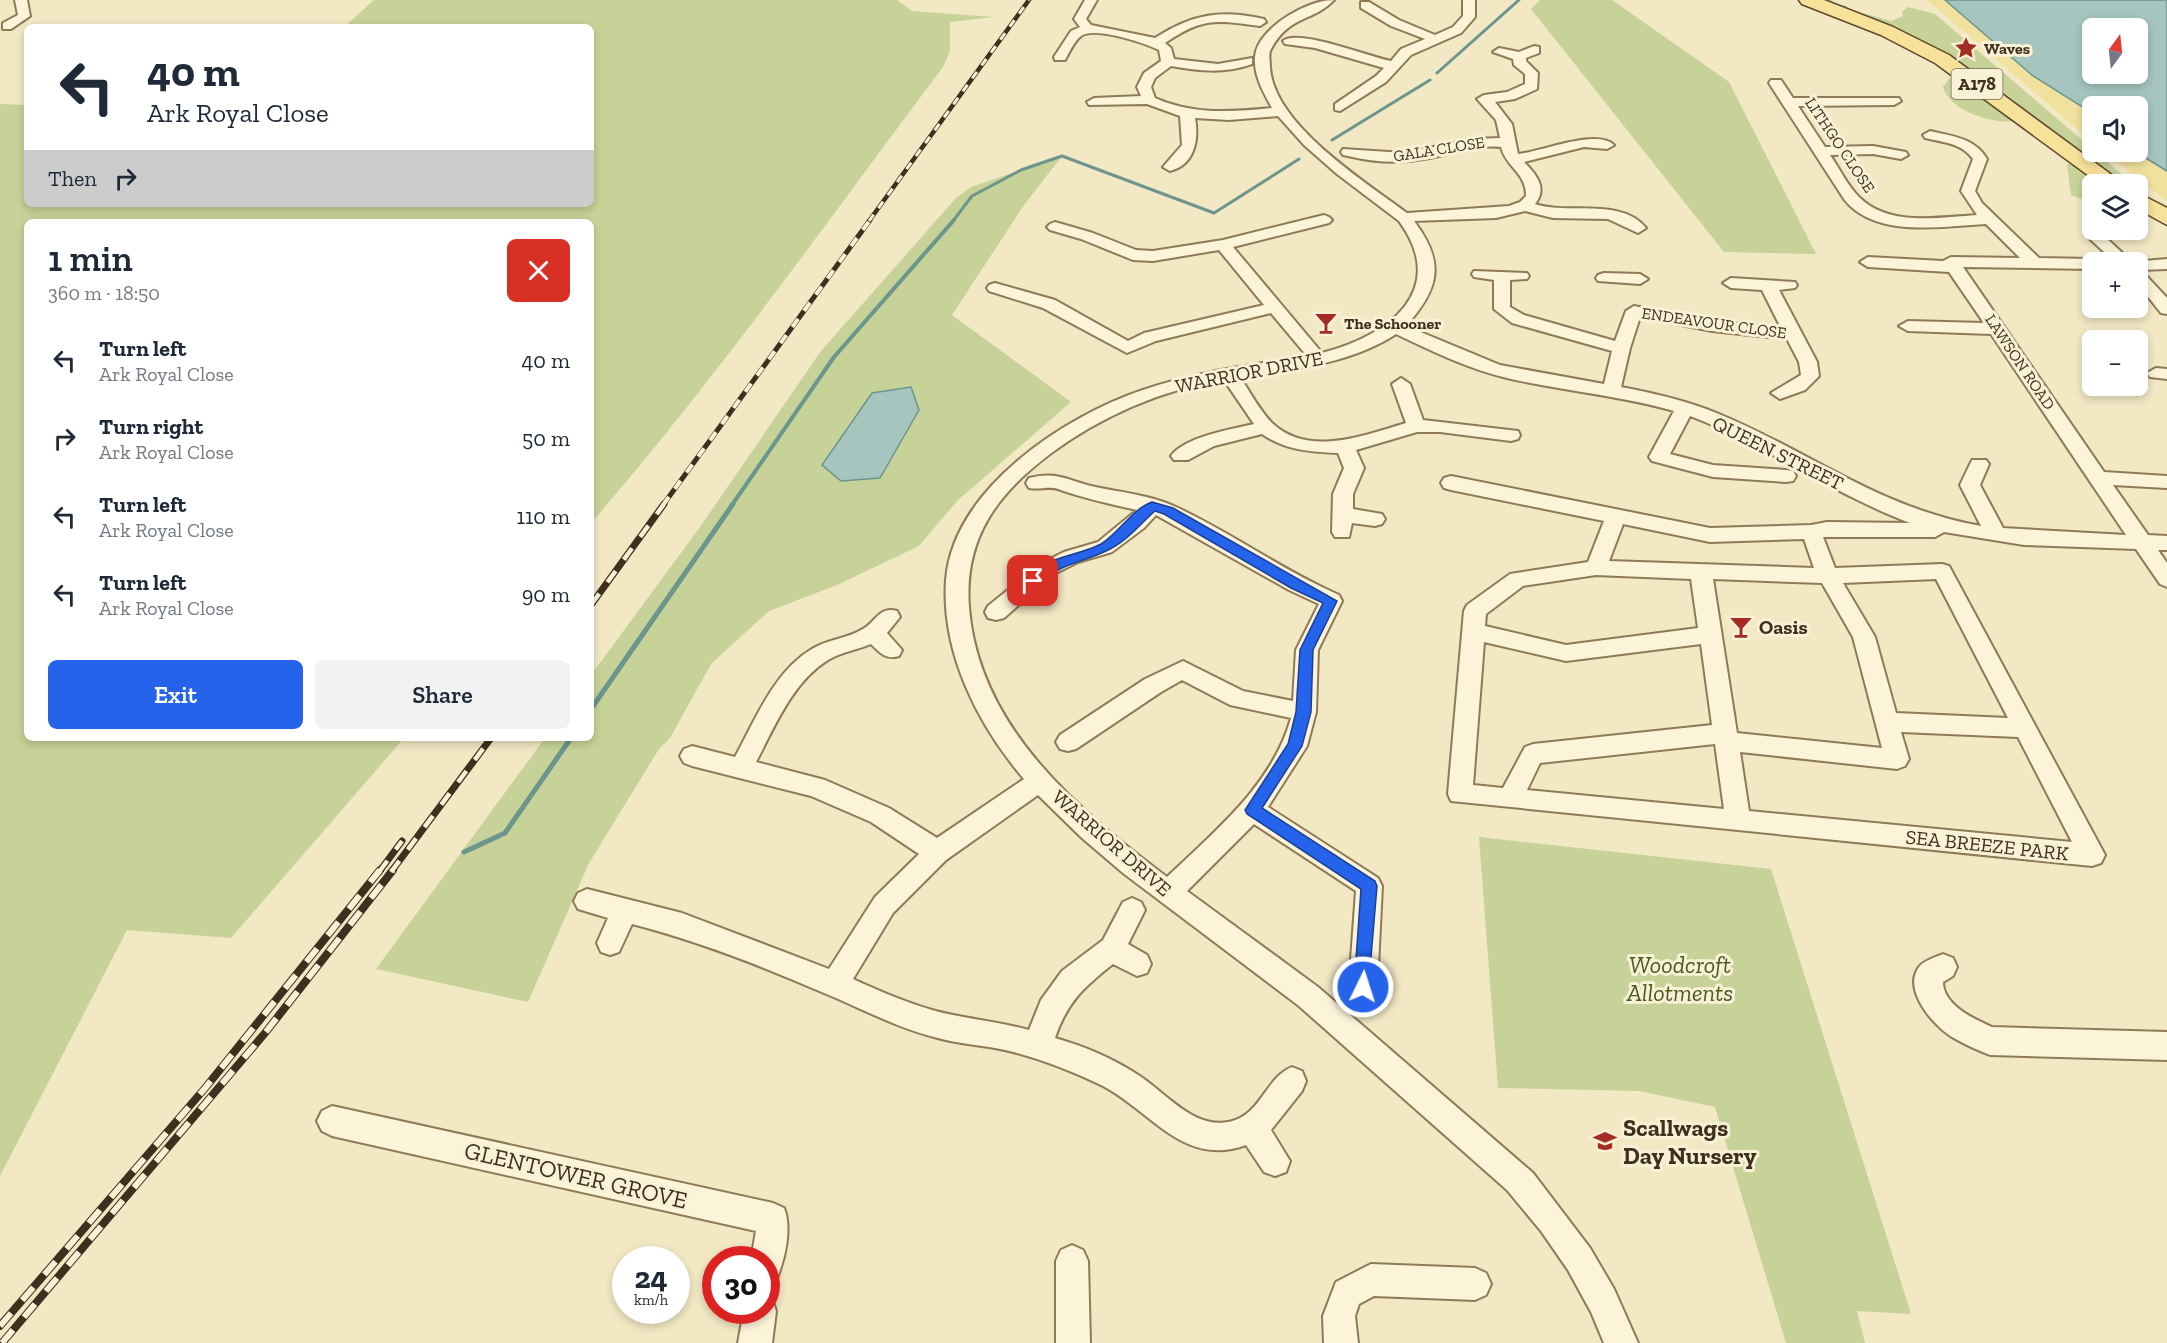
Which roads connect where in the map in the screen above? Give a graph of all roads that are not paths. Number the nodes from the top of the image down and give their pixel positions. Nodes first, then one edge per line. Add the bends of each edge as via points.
1 (21, 0) edge
2 (1091, 0) edge
3 (1328, 0) edge
4 (1469, 0) edge
5 (1808, 0) edge
6 (1365, 5) dead end
7 (1260, 22) dead end
8 (1087, 28) junction
9 (7, 31) edge
10 (1289, 40) dead end
11 (1437, 40) junction
12 (1158, 42) junction
13 (1499, 52) dead end
14 (1060, 57) dead end
15 (1168, 62) junction
16 (1247, 62) dead end
17 (1391, 65) junction
18 (1776, 83) dead end
19 (1469, 91) dead end
20 (1330, 93) dead end
21 (1484, 99) junction
22 (1149, 100) junction
23 (1894, 100) dead end
24 (1790, 102) junction
25 (1080, 110) dead end
26 (1279, 112) junction
27 (1188, 115) junction
28 (1930, 135) dead end
29 (1507, 142) junction
30 (1607, 145) dead end
31 (1823, 151) junction
32 (1348, 152) dead end
33 (1901, 155) dead end
34 (1513, 159) junction
35 (1189, 172) dead end
36 (2099, 174) edge
37 (1525, 206) junction
38 (2148, 206) edge
39 (1404, 218) junction
40 (2167, 218) edge
41 (1990, 219) junction
42 (1324, 220) dead end
43 (1055, 227) dead end
44 (1638, 228) dead end
45 (2099, 240) edge
46 (1223, 245) junction
47 (2113, 252) edge
48 (1868, 261) dead end
49 (2034, 263) junction
50 (2082, 264) edge
51 (2167, 264) edge
52 (2148, 265) edge
53 (1955, 267) junction
54 (1480, 274) dead end
55 (1502, 275) junction
56 (1521, 276) dead end
57 (1604, 278) dead end
58 (1731, 283) dead end
59 (1768, 285) junction
60 (1790, 285) dead end
61 (2148, 286) edge
62 (995, 288) dead end
63 (1276, 307) junction
64 (2167, 309) edge
65 (1635, 311) junction
66 (1908, 326) dead end
67 (1395, 327) junction
68 (1997, 329) junction
69 (1793, 334) junction
70 (1621, 348) junction
71 (1318, 359) junction
72 (1228, 372) junction
73 (1401, 384) dead end
74 (1612, 389) junction
75 (1780, 393) dead end
76 (1685, 408) junction
77 (1416, 426) junction
78 (1265, 427) junction
79 (1511, 436) dead end
80 (1345, 447) junction
81 (1181, 456) dead end
82 (1979, 464) dead end
83 (1786, 476) dead end
84 (2098, 478) junction
85 (2167, 482) edge
86 (1036, 483) dead end
87 (1451, 483) dead end
88 (1152, 507) junction
89 (1616, 516) junction
90 (1375, 519) dead end
91 (1963, 531) junction
92 (1811, 532) junction
93 (1996, 535) junction
94 (2141, 542) junction
95 (2167, 543) edge
96 (1596, 568) junction
97 (1701, 572) junction
98 (1828, 576) junction
99 (2167, 579) edge
100 (996, 612) dead end
101 (1473, 632) junction
102 (1710, 635) junction
103 (891, 650) dead end
104 (1304, 712) junction
105 (1887, 722) junction
106 (2025, 728) junction
107 (1725, 737) junction
108 (1068, 742) dead end
109 (692, 756) dead end
110 (742, 766) junction
111 (1041, 780) junction
112 (1510, 799) junction
113 (1252, 810) junction
114 (1738, 821) junction
115 (937, 852) junction
116 (1168, 893) junction
117 (587, 901) dead end
118 (625, 910) junction
119 (1132, 910) dead end
120 (610, 943) dead end
121 (1112, 949) junction
122 (1137, 964) dead end
123 (1943, 968) dead end
124 (835, 984) junction
125 (1363, 987) dead end
126 (1038, 1045) junction
127 (2167, 1046) edge
128 (1292, 1081) dead end
129 (332, 1121) dead end
130 (1252, 1128) junction
131 (1275, 1161) dead end
132 (769, 1246) edge
133 (1072, 1261) dead end
134 (1475, 1284) dead end
135 (758, 1324) edge
136 (756, 1343) edge
137 (1073, 1343) edge
138 (1341, 1343) edge
139 (1621, 1343) edge

1 - 9 street via 24,16
2 - 8 street via 1080,19
3 - 26 street, WARRIOR DRIVE via 1289,18 1268,39 1262,70
4 - 11 street via 1470,11 1463,24
5 - 36 main road, A178 via 1925,49
6 - 11 street via 1395,23
7 - 12 street via 1196,13
8 - 12 street
8 - 14 street via 1075,34
10 - 17 street via 1305,37
11 - 17 street via 1406,52
12 - 15 street via 1168,53
13 - 21 street via 1527,53 1519,62 1531,74 1536,87
15 - 16 street via 1239,72
15 - 22 street via 1146,81
17 - 20 street via 1381,79 1345,103
18 - 24 street, LITHGO CLOSE
19 - 21 street, GALA CLOSE
21 - 29 street, GALA CLOSE via 1501,116
22 - 25 street via 1090,98
22 - 27 street
23 - 24 street
24 - 31 street, LITHGO CLOSE
26 - 27 street via 1220,117
26 - 39 street, WARRIOR DRIVE via 1313,148
27 - 35 street via 1190,148 1162,164
28 - 41 street via 1962,144 1977,153 1980,159 1968,190
29 - 32 street, GALA CLOSE via 1478,141 1371,162
29 - 34 street, GALA CLOSE
30 - 34 street, GALA CLOSE via 1580,138 1536,157
31 - 33 street via 1873,150
31 - 41 street, LITHGO CLOSE via 1857,205 1881,218
34 - 37 street, GALA CLOSE via 1534,186 1532,198
37 - 39 street via 1489,215
37 - 44 street via 1556,214 1624,212
38 - 40 main road
39 - 67 street, WARRIOR DRIVE via 1425,250 1428,272 1423,293 1410,314
41 - 49 street
42 - 46 street
43 - 46 street via 1133,255 1173,254
45 - 47 street
46 - 63 street
48 - 53 street
49 - 50 street
49 - 53 street via 1952,262
51 - 52 street
53 - 68 street, LAWSON ROAD
54 - 55 street
55 - 56 street
55 - 70 street via 1502,309 1507,313
57 - 65 street via 1633,279
58 - 59 street
59 - 60 street
59 - 69 street
61 - 64 street
62 - 63 street via 1032,292 1134,353 1150,337
63 - 71 street
65 - 69 street, ENDEAVOUR CLOSE via 1712,326
65 - 70 street, ENDEAVOUR CLOSE
66 - 68 street
67 - 71 street, WARRIOR DRIVE via 1364,344
67 - 74 street, QUEEN STREET via 1467,360 1507,372
68 - 84 street, LAWSON ROAD
69 - 75 street, ENDEAVOUR CLOSE via 1808,362 1810,376 1799,386
70 - 74 street, ENDEAVOUR CLOSE
71 - 72 street, WARRIOR DRIVE
72 - 78 street
72 - 111 street, WARRIOR DRIVE via 1151,392 1078,425 1014,472 968,535 958,573 958,615 970,669 992,715
73 - 77 street
74 - 76 street, QUEEN STREET
76 - 83 street via 1657,464 1713,471 1755,468
76 - 91 street, QUEEN STREET via 1886,507
77 - 79 street
77 - 80 street
78 - 80 street via 1282,439 1307,447
78 - 81 street via 1212,450
80 - 90 street via 1354,468 1343,494 1343,523
82 - 93 street via 1970,485
84 - 85 street
84 - 94 street, LAWSON ROAD
86 - 88 street via 1058,481 1072,488
87 - 89 street
88 - 100 street via 1105,547 1071,558 1011,587
88 - 104 street via 1168,511 1296,585 1339,595 1307,650
89 - 92 street via 1710,535
89 - 96 street
91 - 92 street
91 - 93 street, QUEEN STREET
92 - 98 street
93 - 94 street, QUEEN STREET
94 - 95 street, QUEEN STREET
94 - 99 street, LAWSON ROAD
96 - 97 street, SEA BREEZE PARK
96 - 101 street, SEA BREEZE PARK via 1517,579 1475,611
97 - 98 street, SEA BREEZE PARK
97 - 102 street
98 - 105 street via 1864,637
98 - 106 street, SEA BREEZE PARK via 1942,571
101 - 102 street via 1566,653
101 - 112 street, SEA BREEZE PARK via 1460,794
102 - 107 street
103 - 110 street via 881,625 815,657 778,702
104 - 108 street via 1238,699 1183,670 1157,680 1097,726
104 - 113 street via 1295,746
105 - 106 street
105 - 107 street via 1897,759
106 - 114 street, SEA BREEZE PARK via 2092,855
107 - 112 street via 1533,754
107 - 114 street
109 - 110 street
110 - 115 street via 816,787 880,815
111 - 115 street
111 - 116 street, WARRIOR DRIVE via 1070,812
112 - 114 street, SEA BREEZE PARK
113 - 116 street
113 - 125 street via 1369,886
115 - 124 street via 884,905
116 - 139 street, WARRIOR DRIVE via 1308,996 1521,1183 1572,1248
117 - 118 street
118 - 120 street
118 - 124 street via 682,925
119 - 121 street
121 - 122 street
121 - 126 street via 1072,980 1051,1009
123 - 127 street via 1929,975 1934,1001 1961,1027 1990,1041
124 - 126 street via 876,1004 934,1024
126 - 130 street via 1079,1059 1126,1083 1176,1123 1204,1135 1228,1137
128 - 130 street
129 - 132 street, GLENTOWER GROVE via 773,1219
130 - 131 street
133 - 137 street
134 - 138 street via 1371,1280 1347,1293 1339,1316
135 - 136 street

